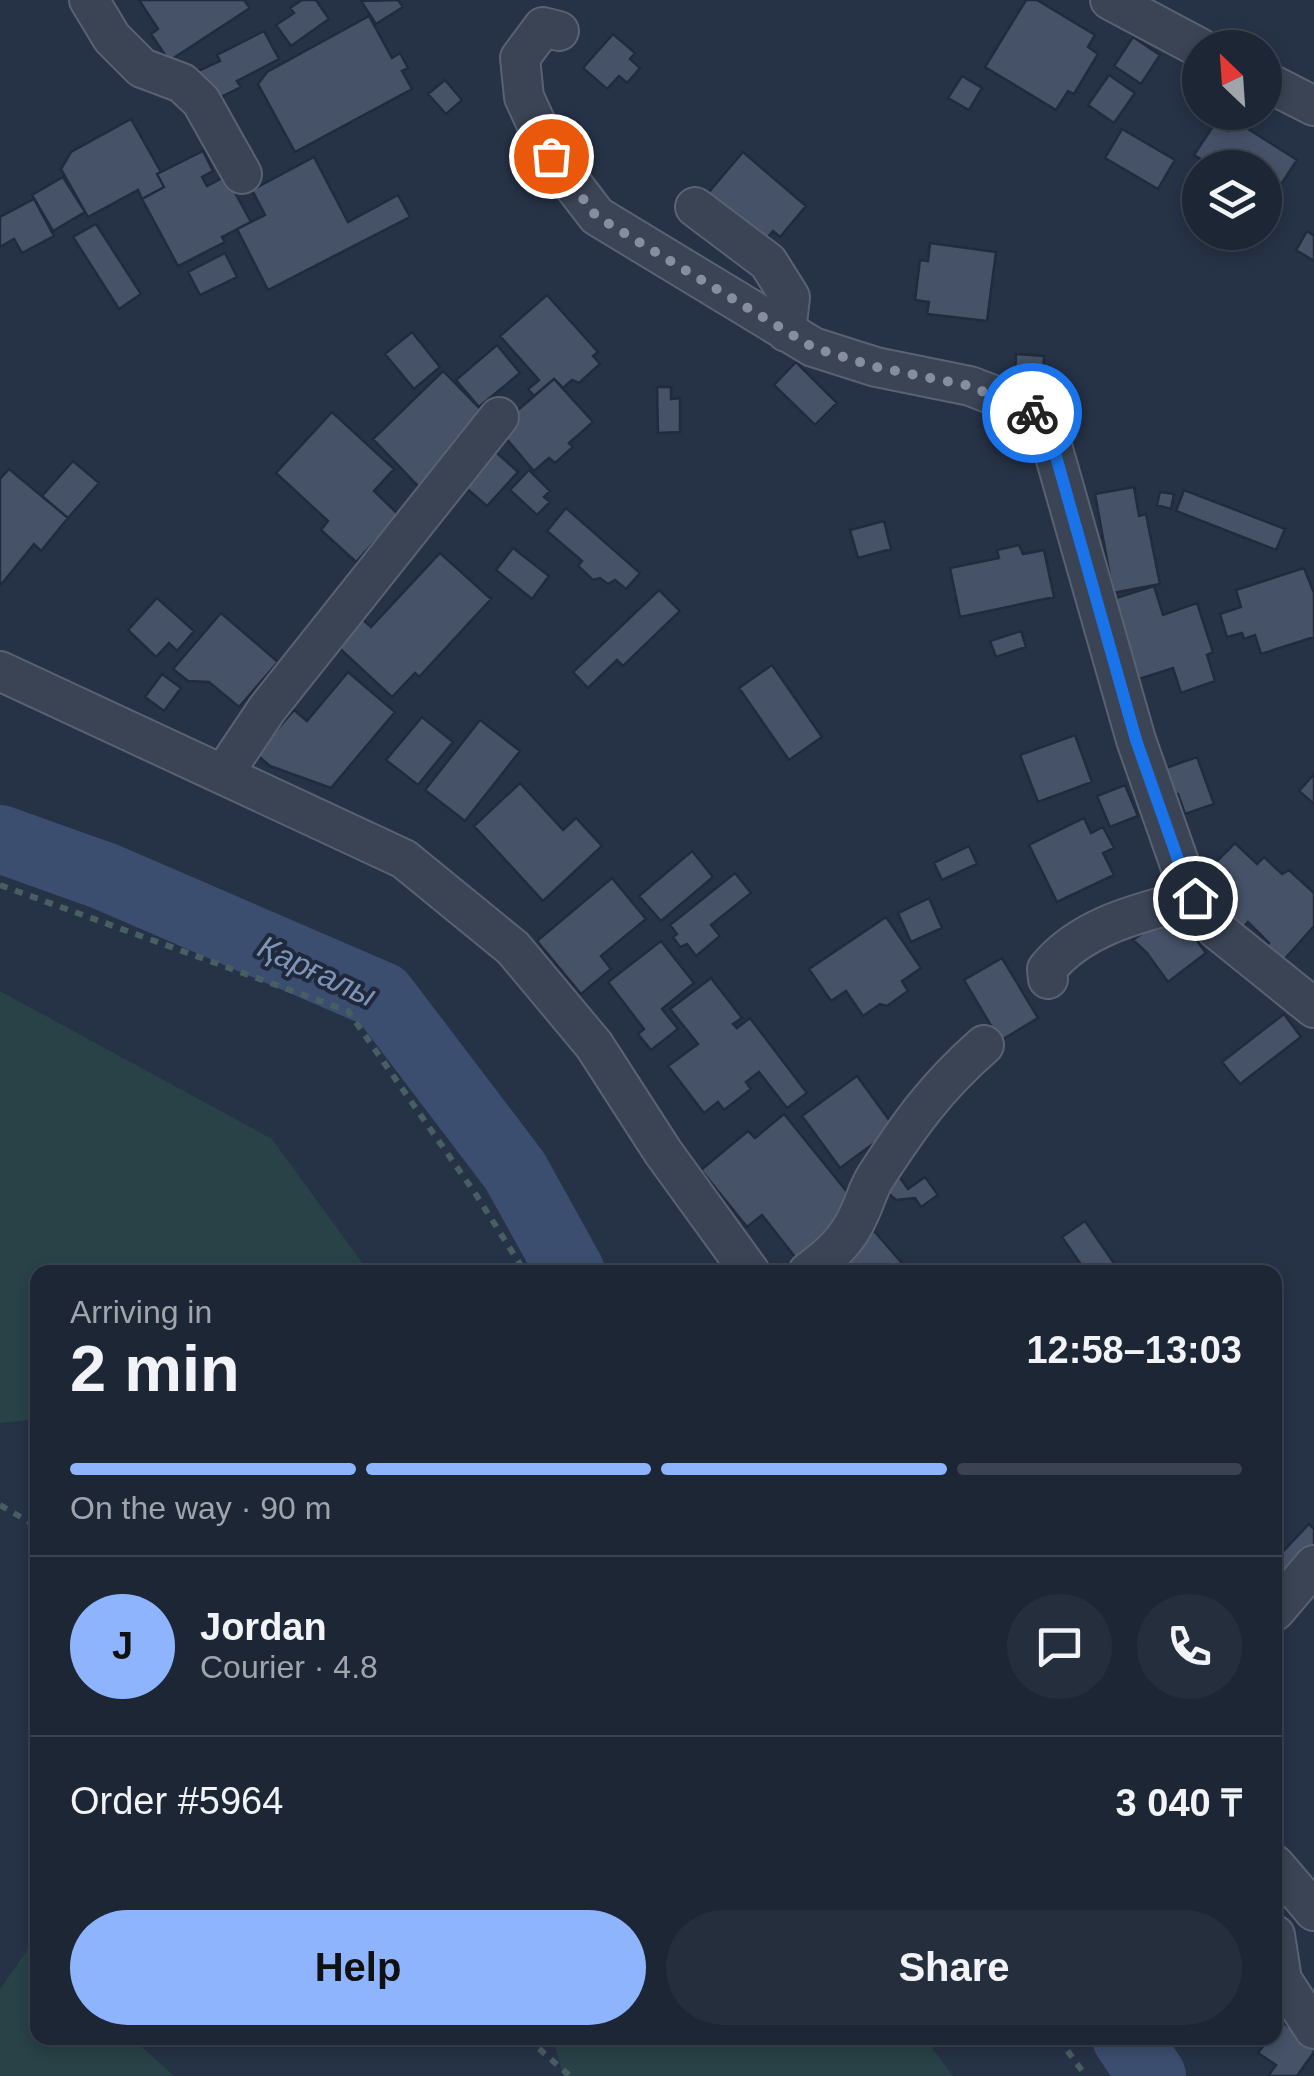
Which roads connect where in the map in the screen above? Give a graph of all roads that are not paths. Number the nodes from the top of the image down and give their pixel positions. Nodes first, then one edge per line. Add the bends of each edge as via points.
1 (89, 0) edge
2 (1110, 0) edge
3 (559, 31) dead end
4 (1182, 38) edge
5 (1282, 90) edge
6 (1314, 106) edge
7 (242, 174) dead end
8 (695, 207) dead end
9 (786, 332) junction
10 (499, 417) dead end
11 (0, 671) edge
12 (224, 773) junction
13 (1195, 898) junction
14 (1048, 979) dead end
15 (1314, 1008) edge
16 (984, 1045) dead end
17 (745, 1265) edge
18 (817, 1265) edge
19 (1314, 1565) edge
20 (1282, 1603) edge
21 (1282, 1874) edge
22 (1314, 1911) edge
23 (1282, 1980) edge
24 (1314, 2029) edge

1 - 7 street via 112,38 142,68 182,83 201,101
2 - 4 street
3 - 9 street via 542,27 520,58 524,96 551,156 596,216
5 - 6 street
8 - 9 street via 768,262 790,297
9 - 13 street via 814,348 970,386 1030,409 1050,435 1136,740
10 - 12 street via 267,709
11 - 12 street
12 - 17 street via 404,858 513,948 594,1045
13 - 14 street via 1112,922 1060,953 1047,969
13 - 15 street via 1216,928
16 - 18 street via 918,1111 858,1218
19 - 20 street
21 - 22 street
23 - 24 street

